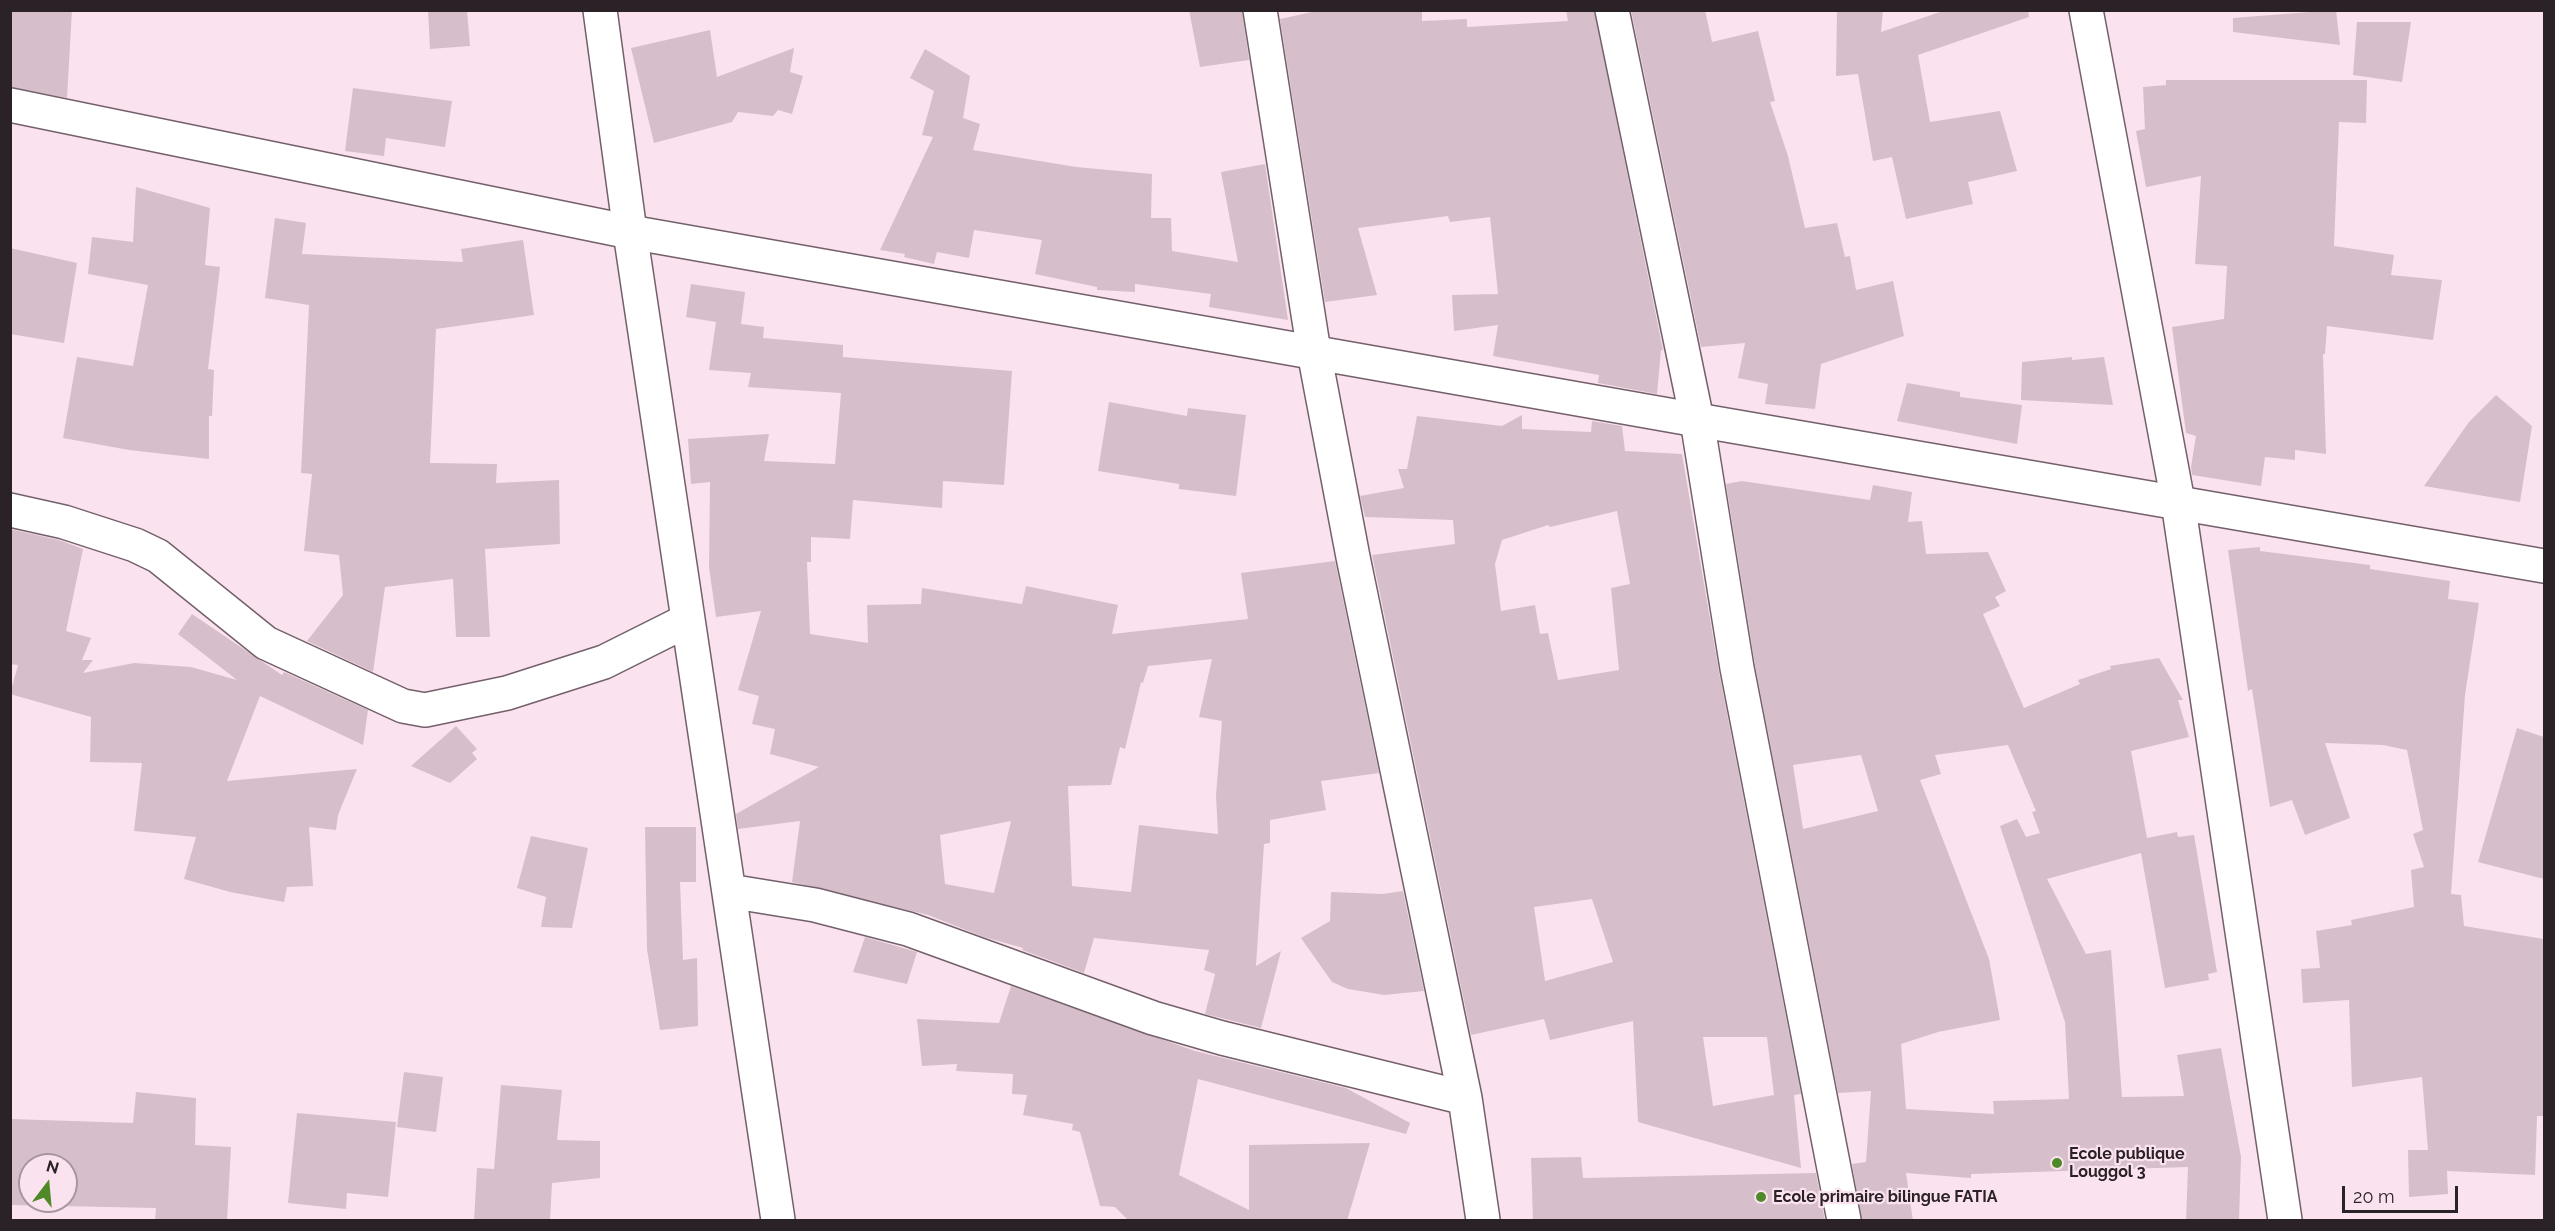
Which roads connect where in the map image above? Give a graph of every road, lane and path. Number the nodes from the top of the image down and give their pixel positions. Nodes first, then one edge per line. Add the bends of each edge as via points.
1 (600, 10) edge
2 (1260, 10) edge
3 (1612, 10) edge
4 (2086, 10) edge
5 (10, 105) edge
6 (630, 232) junction
7 (1314, 352) junction
8 (1697, 420) junction
9 (2178, 502) junction
10 (10, 510) edge
11 (2544, 566) edge
12 (688, 620) junction
13 (729, 891) junction
14 (1465, 1098) junction
15 (778, 1221) edge
16 (1483, 1221) edge
17 (1844, 1221) edge
18 (2285, 1221) edge

1 - 6 street
2 - 7 street
3 - 8 street
4 - 9 street
5 - 6 street
6 - 7 street
6 - 12 street
7 - 8 street
7 - 14 street
8 - 9 street
8 - 17 street via 1737,668
9 - 11 street
9 - 18 street
10 - 12 street via 64,522 143,548 266,643 404,706 425,710 507,693 604,662
12 - 13 street
13 - 14 street via 815,905 908,929 1173,1024
13 - 15 street
14 - 16 street

